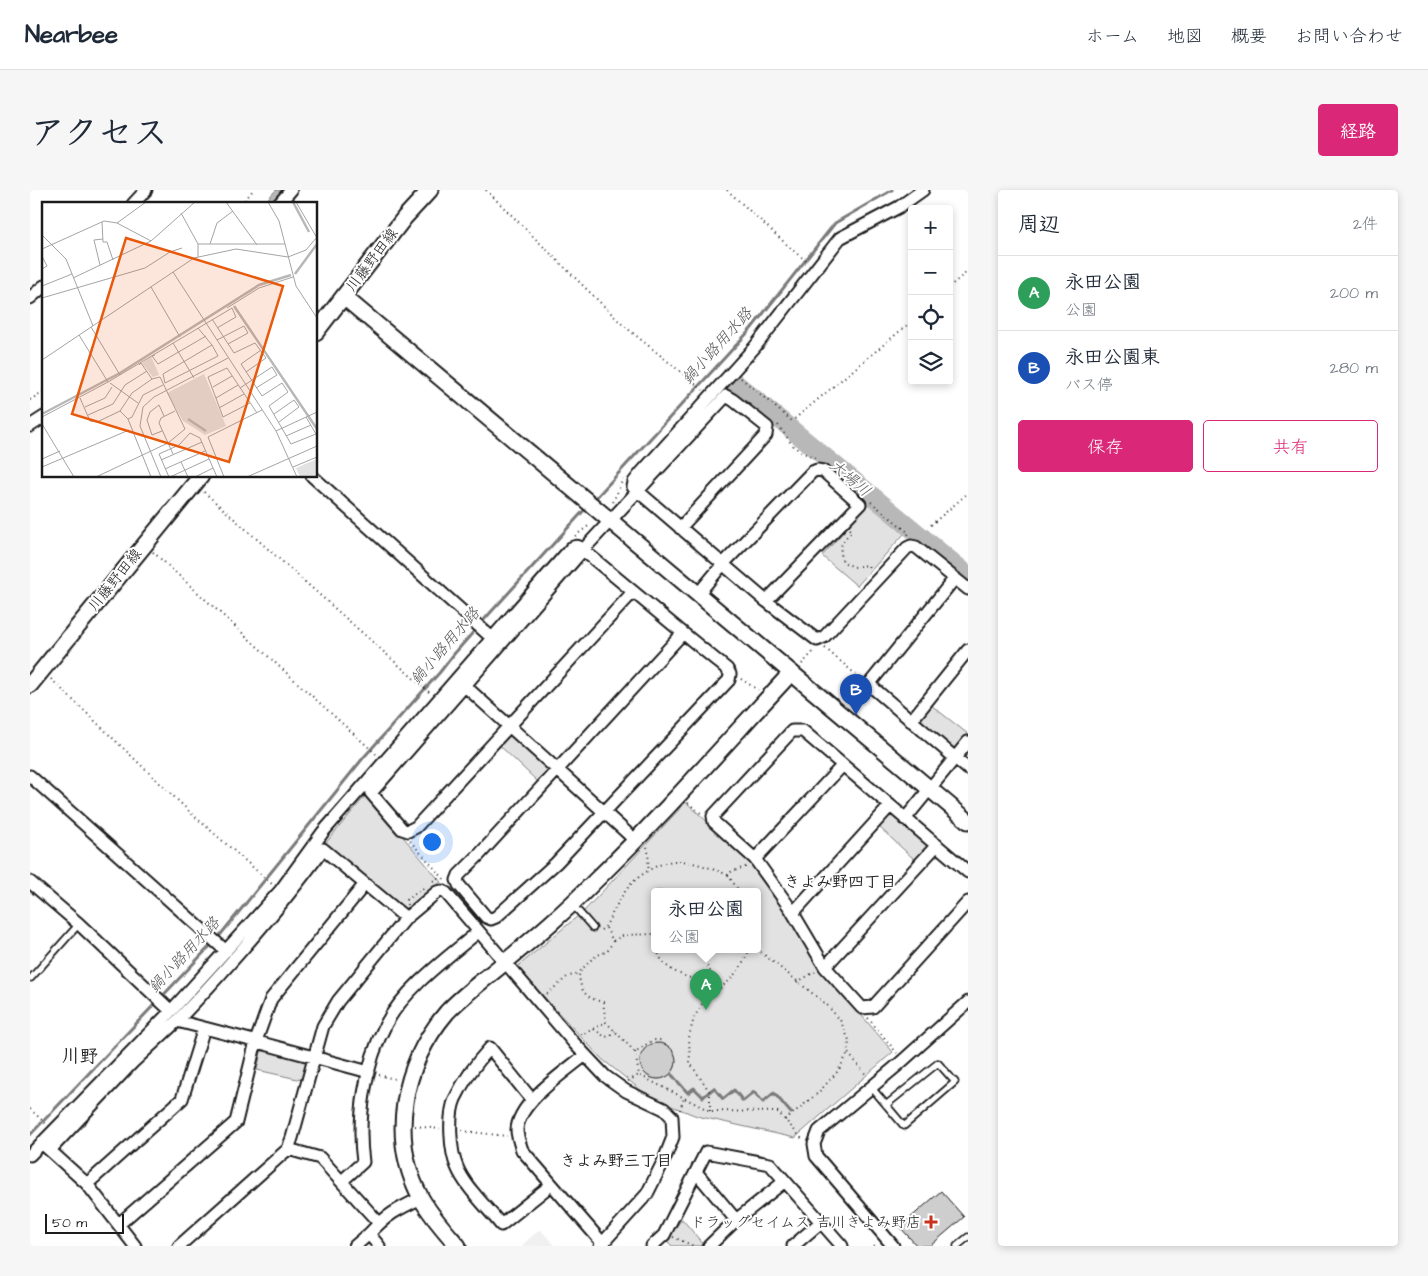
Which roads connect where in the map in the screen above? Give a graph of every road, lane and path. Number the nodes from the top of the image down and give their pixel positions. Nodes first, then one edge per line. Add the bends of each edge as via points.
1 (146, 190) edge
2 (253, 190) edge
3 (291, 190) edge
4 (430, 190) edge
5 (486, 190) edge
6 (728, 190) edge
7 (923, 190) edge
8 (135, 202) edge
9 (244, 202) edge
10 (281, 202) edge
11 (809, 262) dead end
12 (968, 271) edge
13 (953, 284) edge
14 (42, 288) edge
15 (344, 297) junction
16 (30, 298) edge
17 (908, 323) edge
18 (318, 330) edge
19 (733, 371) junction
20 (42, 392) edge
21 (710, 396) junction
22 (30, 400) edge
23 (42, 418) edge
24 (30, 426) edge
25 (314, 478) edge
26 (198, 480) edge
27 (637, 491) junction
28 (968, 493) edge
29 (609, 521) junction
30 (932, 525) dead end
31 (680, 528) junction
32 (145, 543) junction
33 (583, 550) junction
34 (723, 564) junction
35 (954, 578) junction
36 (968, 589) edge
37 (633, 592) junction
38 (698, 594) junction
39 (766, 601) junction
40 (683, 633) junction
41 (492, 638) junction
42 (820, 642) junction
43 (968, 650) edge
44 (796, 669) junction
45 (41, 672) junction
46 (730, 674) junction
47 (870, 683) junction
48 (30, 685) edge
49 (465, 686) junction
50 (761, 692) dead end
51 (438, 700) junction
52 (911, 721) junction
53 (510, 725) junction
54 (968, 742) edge
55 (955, 758) junction
56 (384, 762) junction
57 (842, 766) junction
58 (558, 769) junction
59 (968, 769) edge
60 (30, 776) edge
61 (929, 788) junction
62 (686, 801) dead end
63 (890, 806) junction
64 (605, 812) junction
65 (712, 819) junction
66 (905, 819) junction
67 (968, 820) edge
68 (640, 843) junction
69 (937, 845) junction
70 (755, 859) junction
71 (648, 871) junction
72 (968, 872) edge
73 (728, 875) junction
74 (30, 882) edge
75 (365, 884) junction
76 (737, 888) edge
77 (280, 891) junction
78 (968, 902) edge
79 (572, 904) junction
80 (793, 914) junction
81 (406, 918) junction
82 (79, 924) junction
83 (605, 927) junction
84 (593, 928) joint
85 (478, 932) junction
86 (651, 934) edge
87 (613, 941) junction
88 (218, 944) junction
89 (659, 953) edge
90 (699, 953) edge
91 (748, 953) edge
92 (761, 953) edge
93 (505, 963) junction
94 (825, 967) junction
95 (579, 973) junction
96 (32, 978) dead end
97 (797, 982) junction
98 (720, 988) junction
99 (547, 994) dead end
100 (968, 1002) edge
101 (867, 1009) junction
102 (174, 1016) junction
103 (606, 1022) junction
104 (204, 1028) junction
105 (576, 1028) dead end
106 (593, 1028) junction
107 (614, 1031) junction
108 (662, 1040) dead end
109 (256, 1041) junction
110 (635, 1052) junction
111 (848, 1053) junction
112 (898, 1053) dead end
113 (585, 1056) junction
114 (314, 1057) junction
115 (369, 1072) junction
116 (400, 1080) dead end
117 (872, 1086) junction
118 (684, 1098) junction
119 (532, 1100) junction
120 (886, 1105) junction
121 (30, 1110) edge
122 (710, 1112) junction
123 (679, 1113) dead end
124 (785, 1120) junction
125 (413, 1126) dead end
126 (451, 1130) junction
127 (53, 1131) junction
128 (518, 1137) junction
129 (814, 1144) junction
130 (46, 1147) junction
131 (288, 1149) junction
132 (30, 1154) edge
133 (696, 1172) junction
134 (342, 1181) junction
135 (785, 1181) junction
136 (87, 1184) junction
137 (551, 1185) junction
138 (421, 1198) junction
139 (736, 1220) junction
140 (820, 1222) junction
141 (379, 1223) junction
142 (119, 1224) junction
143 (664, 1233) junction
144 (369, 1234) junction
145 (968, 1237) edge
146 (878, 1243) dead end
147 (603, 1245) edge
148 (135, 1246) edge
149 (178, 1246) edge
150 (355, 1246) edge
151 (379, 1246) edge
152 (458, 1246) edge
153 (652, 1246) edge
154 (694, 1246) edge
155 (709, 1246) edge
156 (793, 1246) edge
157 (842, 1246) edge
158 (874, 1246) edge
159 (893, 1246) edge
160 (957, 1246) edge

1 - 8 street
2 - 9 path
3 - 10 street
4 - 15 street, 川藤野田線 via 405,217
5 - 21 path via 623,325
6 - 11 path
7 - 19 street via 899,207 840,238
12 - 13 path
14 - 16 street
15 - 18 street, 川藤野田線
15 - 29 street
17 - 19 path via 792,421
19 - 21 street
20 - 22 path
21 - 27 street via 640,473 632,487
23 - 24 street
25 - 41 street
26 - 32 street, 川藤野田線
26 - 51 path
27 - 29 street
27 - 31 street
27 - 31 street via 726,396 767,427 766,435
28 - 30 path
29 - 33 street
29 - 38 street
31 - 34 street
32 - 45 street, 川藤野田線
32 - 56 path
33 - 37 street
33 - 41 street via 576,546 571,548
33 - 49 street
34 - 38 street
34 - 39 street
34 - 39 street via 812,472 823,471 860,504
35 - 36 street
35 - 42 street via 916,547 906,548
35 - 47 street
37 - 40 street
37 - 53 street
38 - 44 street
39 - 42 street
40 - 46 street
40 - 58 street
41 - 51 street
42 - 44 path
42 - 47 path
43 - 52 street
44 - 61 street
44 - 68 street
45 - 48 street, 川藤野田線
45 - 77 path via 192,814
46 - 50 path
46 - 64 street via 729,680
47 - 52 street
49 - 53 street
49 - 53 street via 371,793 402,829 408,831 416,827
51 - 56 street
52 - 55 street
53 - 58 street
54 - 55 street
55 - 59 street
55 - 61 street
56 - 77 street via 323,832
57 - 63 street
57 - 65 street via 803,731 792,732
57 - 70 street
58 - 64 street
58 - 64 street via 459,875 459,885 486,917 496,917 556,863
60 - 88 street
61 - 66 street
61 - 67 street
62 - 65 path
63 - 66 street
63 - 80 street
64 - 68 street
65 - 70 street
66 - 69 street
68 - 71 path via 648,848
68 - 79 street
69 - 72 street
69 - 94 street
70 - 73 path
70 - 80 street
71 - 73 path via 676,861 716,869
71 - 83 path via 631,884
73 - 76 path
74 - 82 street
75 - 81 street
75 - 102 street via 323,849 231,964
75 - 109 street via 271,998
77 - 88 street
78 - 101 street via 873,1007
79 - 84 lane
79 - 93 street
80 - 94 street
81 - 85 street via 442,891
81 - 114 street via 338,1001 323,1026
82 - 96 lane
82 - 102 street
83 - 84 path via 598,932
83 - 87 path
85 - 93 street
85 - 115 street via 408,994 386,1023
86 - 87 path via 624,935
87 - 95 path via 607,952 594,957
88 - 102 street
89 - 98 path via 663,960 684,976
90 - 98 path
91 - 98 path via 740,968
92 - 97 path
93 - 113 street
93 - 138 street via 448,1011 423,1045 407,1085 402,1132 404,1151
94 - 97 path
94 - 101 street via 862,1008
95 - 99 path via 567,977
95 - 103 path via 580,986 591,1000 603,1002
97 - 111 path via 827,1005 840,1020 849,1040
98 - 122 path via 703,1002 689,1036 690,1063 710,1092
100 - 117 street
101 - 112 path via 868,1018
102 - 104 street
102 - 127 street
102 - 130 street via 132,1063
103 - 106 path
103 - 107 path
104 - 109 street
104 - 136 street via 182,1099
105 - 106 path via 582,1035
106 - 107 path via 605,1037
107 - 110 path
108 - 110 path via 654,1040
109 - 114 street
109 - 142 street via 236,1122
110 - 118 path via 639,1074
111 - 117 path
111 - 124 path via 825,1086
113 - 119 street
113 - 147 street via 626,1091 664,1109 673,1121 673,1137 647,1194
114 - 115 street
114 - 131 street
115 - 116 path
115 - 134 street via 361,1133 363,1162
117 - 120 lane
117 - 129 street via 819,1131
118 - 122 path
118 - 123 path
119 - 126 street via 490,1048 475,1064 454,1100
119 - 128 street via 520,1117
120 - 120 lane via 904,1126 955,1082 938,1063
121 - 127 path
122 - 124 path via 778,1112
124 - 129 path via 804,1141
125 - 126 path
126 - 128 path
126 - 137 street via 457,1168 502,1225
127 - 130 street
128 - 137 street via 522,1150
129 - 159 street via 816,1156
130 - 132 street
130 - 136 street
131 - 134 street via 320,1158
131 - 149 street
133 - 135 street via 706,1152 770,1164
133 - 139 street
133 - 143 street
134 - 141 street
135 - 139 street
135 - 140 street
136 - 142 street
137 - 147 street
138 - 141 street via 390,1213
138 - 152 street
139 - 155 street
140 - 156 street
140 - 157 street
141 - 144 street
142 - 148 street
143 - 153 street
143 - 154 path
144 - 150 street
144 - 151 street
145 - 160 lane
146 - 158 path

